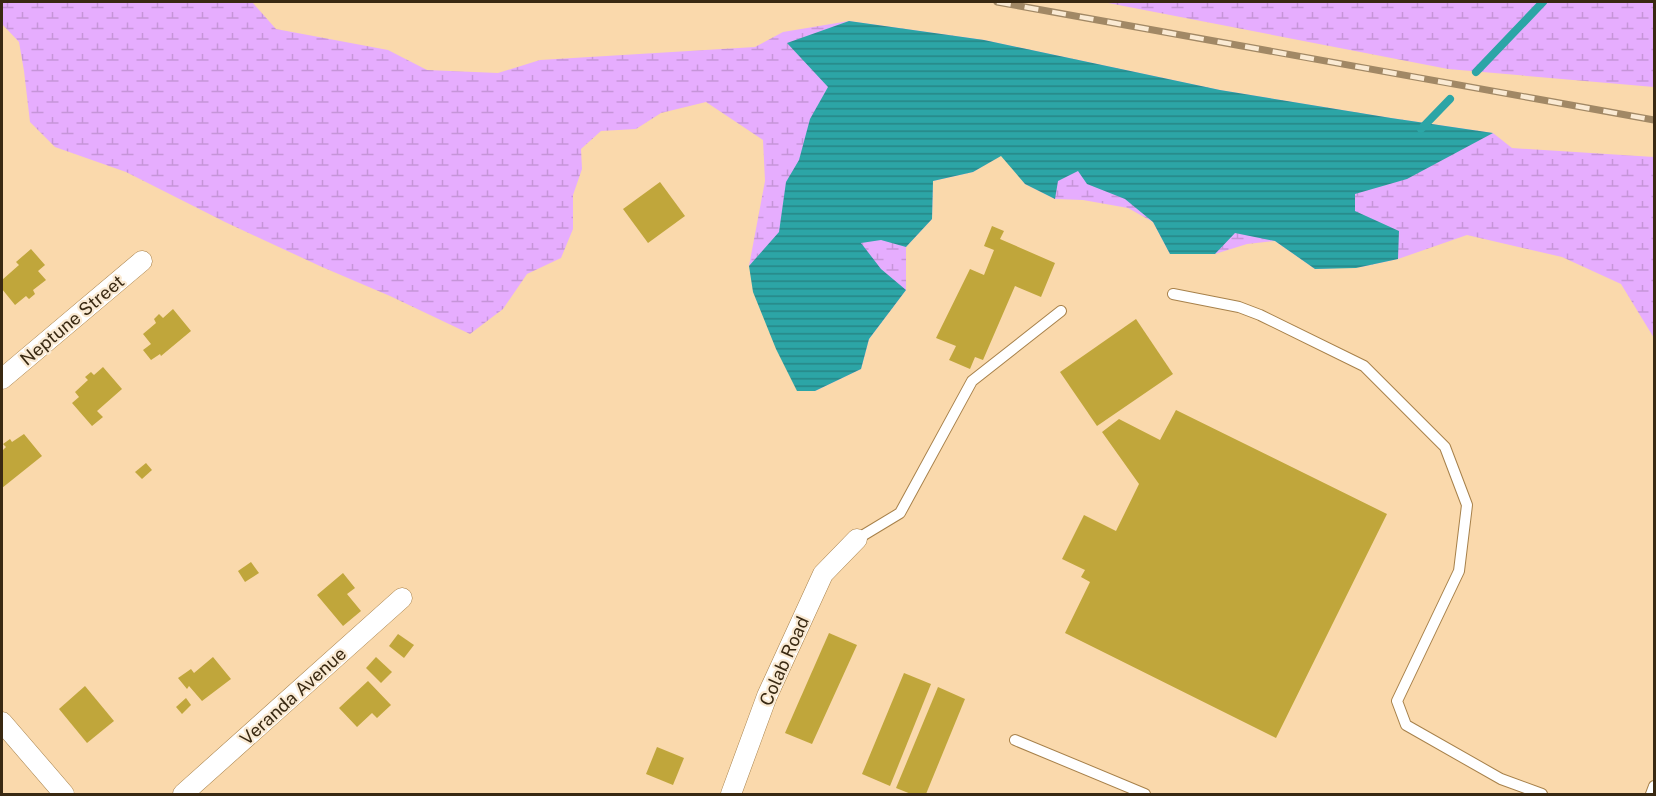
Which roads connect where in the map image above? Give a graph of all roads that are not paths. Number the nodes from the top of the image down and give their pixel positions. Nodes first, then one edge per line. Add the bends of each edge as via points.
1 (142, 261) dead end
2 (1173, 294) dead end
3 (1061, 311) dead end
4 (2, 379) edge
5 (857, 539) joint
6 (402, 598) dead end
7 (2, 722) edge
8 (1015, 740) dead end
9 (1654, 786) edge
10 (64, 795) edge
11 (183, 795) edge
12 (731, 795) edge
13 (1145, 795) edge
14 (1542, 795) edge
15 (1651, 795) edge

1 - 4 street, Neptune Street
2 - 14 lane via 1239,307 1364,366 1445,447 1467,505 1459,571 1397,701 1406,725 1501,779
3 - 5 lane via 972,381 900,513
5 - 12 street, Colab Road via 823,574 767,696
6 - 11 street, Veranda Avenue
7 - 10 street
8 - 13 lane
9 - 15 lane

